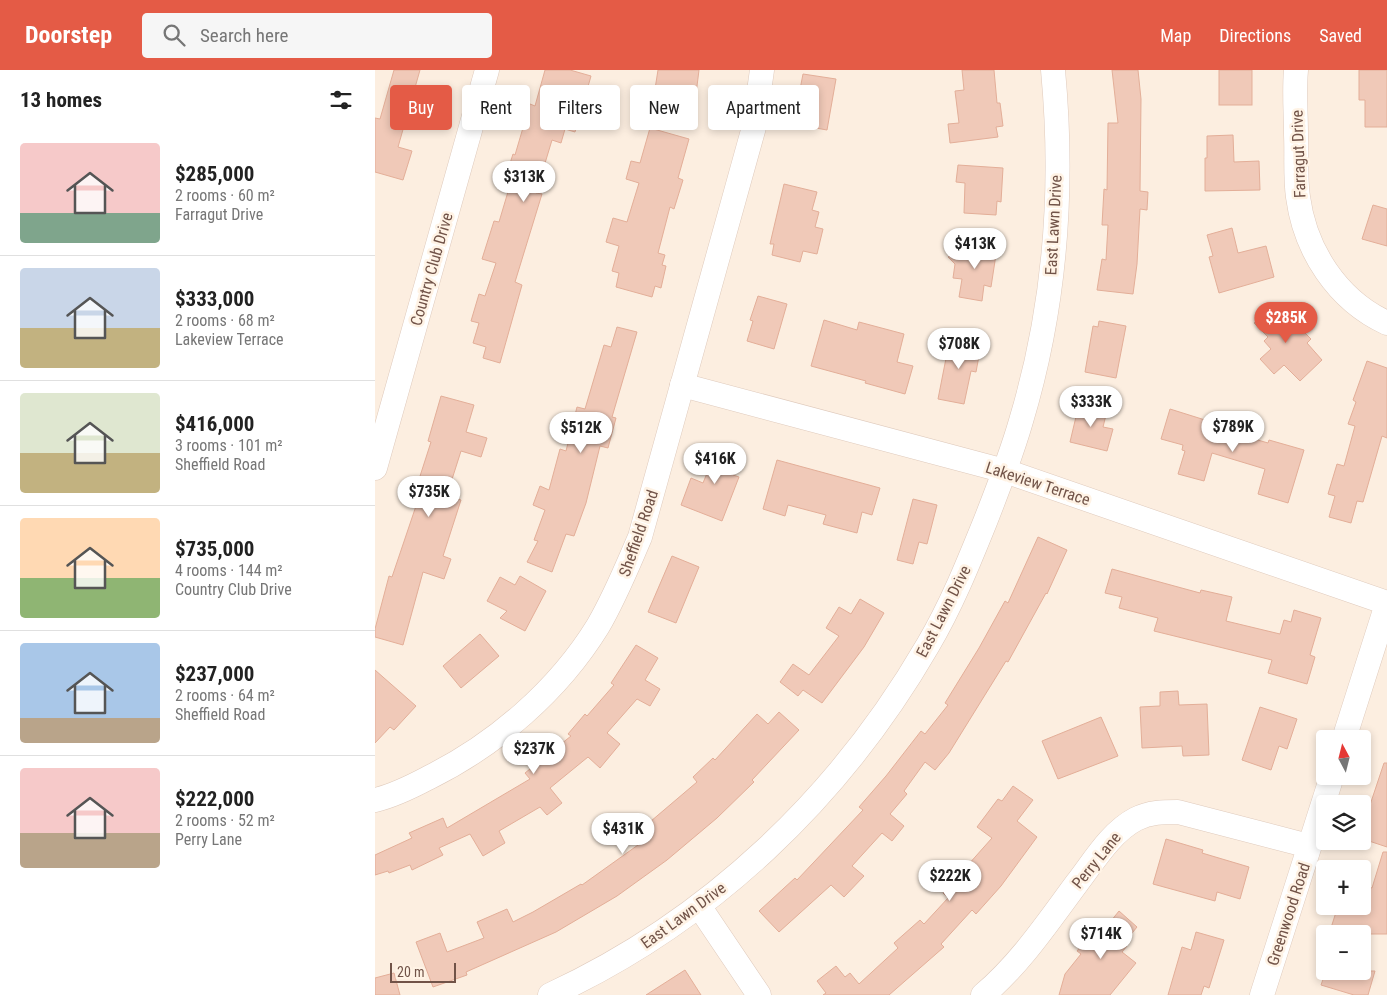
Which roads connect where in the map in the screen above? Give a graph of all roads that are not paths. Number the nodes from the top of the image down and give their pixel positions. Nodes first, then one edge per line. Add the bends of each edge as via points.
1 (487, 70) edge
2 (762, 70) edge
3 (1053, 70) edge
4 (1296, 70) edge
5 (1387, 323) edge
6 (682, 385) junction
7 (375, 468) edge
8 (1005, 471) junction
9 (1387, 603) edge
10 (1347, 730) edge
11 (1329, 785) edge
12 (375, 800) edge
13 (1309, 846) junction
14 (699, 906) junction
15 (550, 995) edge
16 (759, 995) edge
17 (983, 995) edge
18 (1262, 995) edge

1 - 7 street, Country Club Drive
2 - 6 street, Sheffield Road via 754,126
3 - 8 street, East Lawn Drive via 1057,136 1051,279 1022,419
4 - 5 street, Farragut Drive via 1297,196 1304,226 1316,255 1333,281 1355,303
6 - 8 street, Lakeview Terrace
6 - 12 street, Sheffield Road via 636,546 597,627 567,669 531,707 492,740 449,768
8 - 9 street, Lakeview Terrace
8 - 14 street, East Lawn Drive via 963,577 930,642 899,693 857,752 809,808 767,850
9 - 10 street
11 - 13 street, Greenwood Road
13 - 17 street, Perry Lane via 1178,812 1157,812 1137,818 1122,828 1103,849 1035,941
13 - 18 street, Greenwood Road
14 - 15 street, East Lawn Drive via 639,948
14 - 16 street

